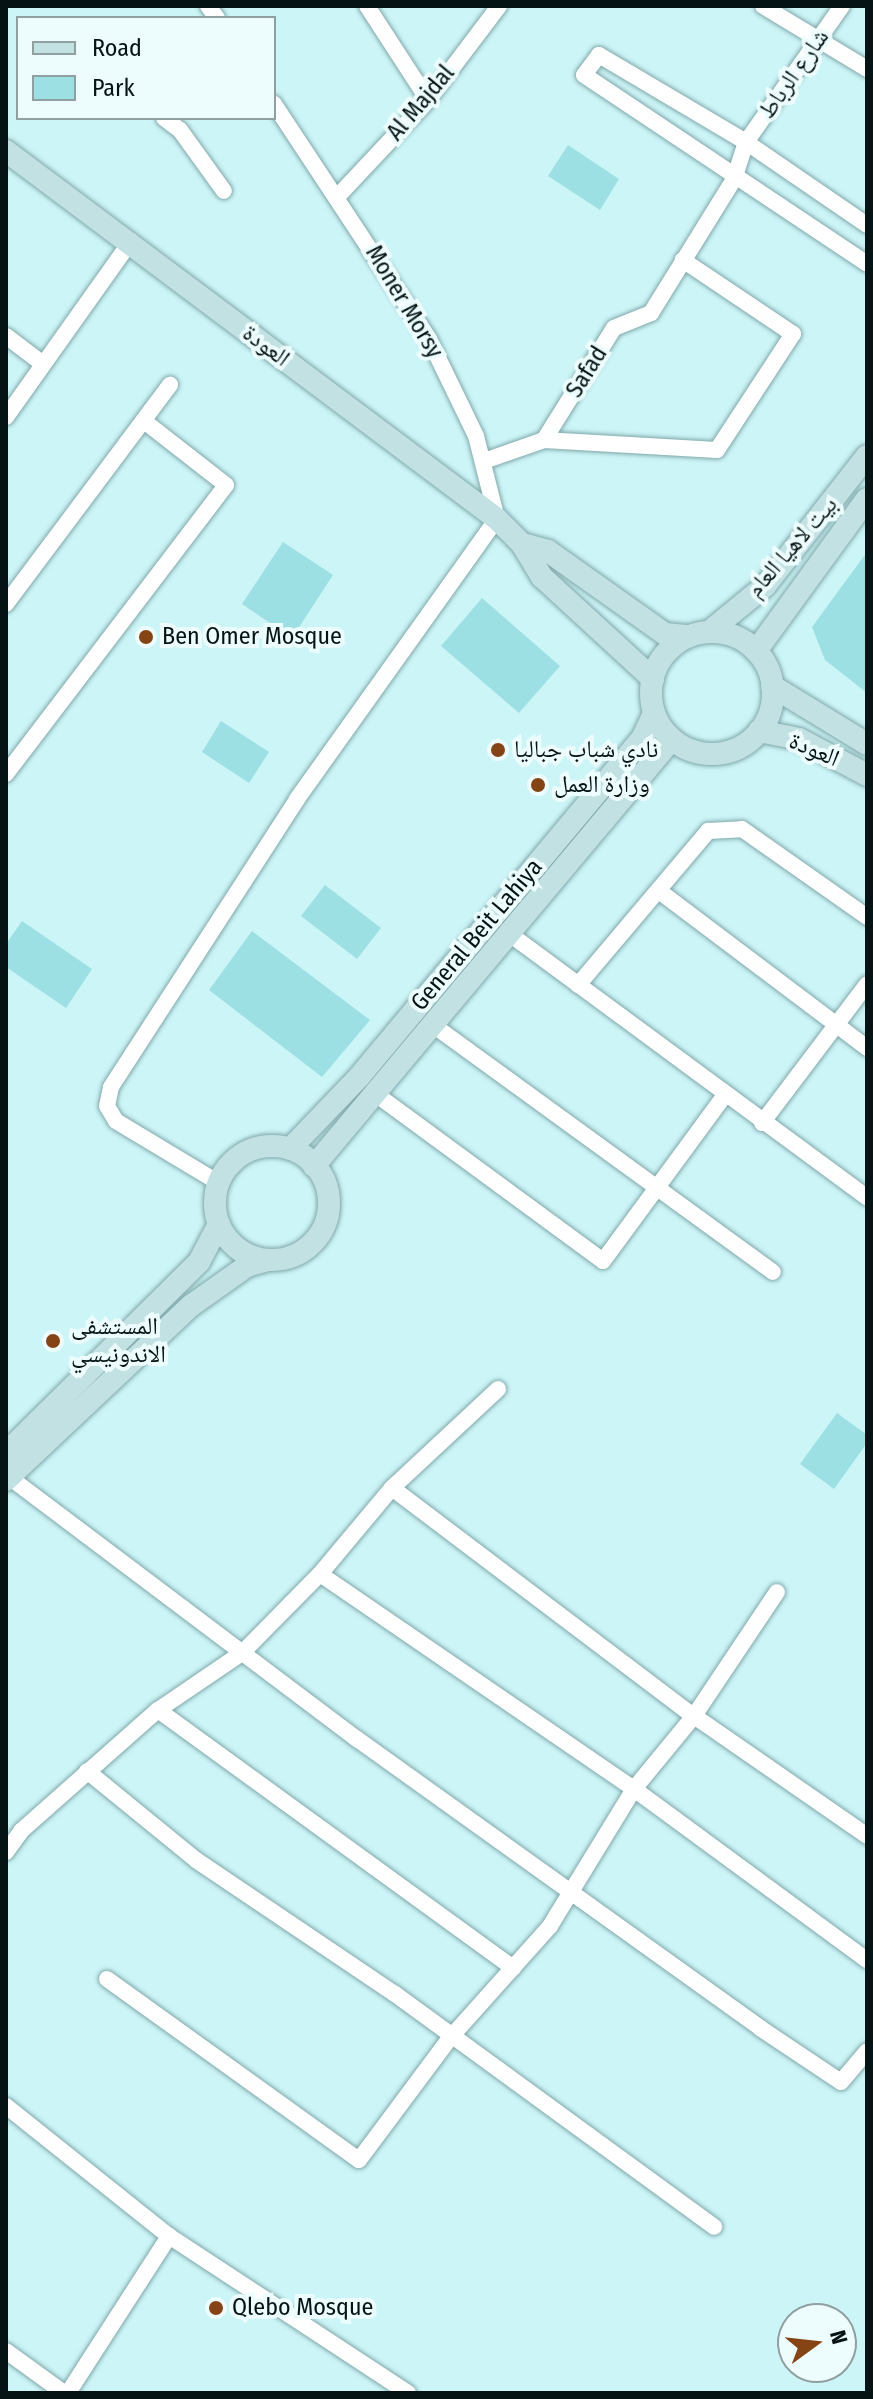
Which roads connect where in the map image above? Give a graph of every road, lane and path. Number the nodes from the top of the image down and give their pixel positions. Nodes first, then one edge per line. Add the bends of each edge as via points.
1 (367, 6) edge
2 (499, 6) edge
3 (763, 6) edge
4 (842, 6) edge
5 (821, 38) junction
6 (867, 69) edge
7 (428, 100) junction
8 (276, 107) edge
9 (167, 120) edge
10 (746, 142) junction
11 (6, 151) edge
12 (734, 179) junction
13 (224, 191) dead end
14 (338, 196) junction
15 (867, 225) edge
16 (131, 241) junction
17 (683, 260) junction
18 (867, 264) edge
19 (6, 336) edge
20 (43, 364) junction
21 (170, 385) dead end
22 (6, 417) edge
23 (144, 421) junction
24 (544, 440) junction
25 (867, 456) edge
26 (484, 461) junction
27 (867, 499) edge
28 (497, 519) junction
29 (522, 544) junction
30 (6, 604) edge
31 (699, 634) junction
32 (756, 651) junction
33 (653, 679) junction
34 (772, 686) junction
35 (654, 713) junction
36 (759, 731) junction
37 (672, 739) junction
38 (867, 744) edge
39 (6, 774) edge
40 (867, 775) edge
41 (659, 891) junction
42 (867, 917) edge
43 (511, 935) junction
44 (867, 984) edge
45 (578, 985) junction
46 (433, 1025) junction
47 (839, 1025) junction
48 (867, 1048) edge
49 (377, 1095) junction
50 (724, 1096) junction
51 (762, 1123) junction
52 (290, 1149) junction
53 (314, 1166) junction
54 (219, 1183) junction
55 (660, 1185) junction
56 (867, 1197) edge
57 (219, 1224) junction
58 (268, 1260) junction
59 (773, 1272) dead end
60 (498, 1389) dead end
61 (6, 1453) edge
62 (7, 1478) edge
63 (392, 1488) junction
64 (320, 1574) junction
65 (777, 1592) dead end
66 (242, 1653) junction
67 (158, 1710) junction
68 (694, 1716) junction
69 (87, 1771) junction
70 (634, 1789) junction
71 (867, 1836) edge
72 (6, 1852) edge
73 (568, 1890) junction
74 (867, 1960) edge
75 (513, 1968) junction
76 (107, 1979) dead end
77 (450, 2038) junction
78 (867, 2051) edge
79 (6, 2106) edge
80 (714, 2227) dead end
81 (169, 2236) junction
82 (6, 2351) edge
83 (66, 2393) edge
84 (408, 2393) edge

1 - 7 street
2 - 7 street, Al Majdal
3 - 5 street
4 - 5 street, شارع الرباط
5 - 6 street
5 - 10 street, شارع الرباط
7 - 14 street, Al Majdal
8 - 14 street, Moner Morsy
9 - 13 street via 180,130
10 - 12 street, Safad
10 - 12 street via 599,55 584,75
10 - 15 street
11 - 16 main road, العودة
12 - 17 street, Safad
12 - 18 street
14 - 26 street, Moner Morsy via 429,339
16 - 20 street
16 - 28 main road, العودة
17 - 24 street, Safad via 651,313 614,328
17 - 24 street via 793,334 717,450
19 - 20 street
20 - 22 street
21 - 23 street
23 - 30 street
23 - 39 street via 226,485
24 - 26 street
25 - 31 main road, بيت لاهيا العام via 765,586
26 - 28 street, Moner Morsy
27 - 32 main road, بيت لاهيا العام
28 - 29 main road, العودة
28 - 54 street via 297,799 111,1087 107,1106 116,1121
29 - 31 main road, العودة via 548,551 665,634
29 - 33 main road, العودة via 542,577
31 - 32 main road via 730,635
31 - 33 main road via 663,655
32 - 34 main road
33 - 35 main road
34 - 36 main road via 772,705
34 - 38 main road, العودة
35 - 37 main road
35 - 52 main road, General Beit Lahiya via 643,737 359,1077
36 - 37 main road via 736,749 717,754 688,749
36 - 40 main road, العودة via 799,739
37 - 43 main road, General Beit Lahiya
41 - 42 street via 708,831 742,829
41 - 45 street
41 - 47 street
43 - 45 street
43 - 46 main road, General Beit Lahiya
44 - 47 street
45 - 50 street
46 - 49 main road, General Beit Lahiya
46 - 55 street
47 - 48 street
47 - 51 street
49 - 53 main road, General Beit Lahiya
49 - 55 street via 603,1261
50 - 51 street
50 - 55 street
51 - 56 street
52 - 53 main road
52 - 54 main road via 269,1146 247,1152 230,1164
53 - 58 main road via 328,1199 324,1225 299,1253
54 - 57 main road
55 - 59 street
57 - 58 main road via 239,1250
57 - 61 main road via 199,1262
58 - 62 main road via 247,1266 192,1305
60 - 63 street
62 - 66 street via 158,1584
63 - 64 street
63 - 68 street
64 - 66 street
64 - 70 street
65 - 68 street
66 - 67 street
66 - 73 street
67 - 69 street
67 - 75 street
68 - 70 street
68 - 71 street
69 - 72 street via 21,1831
69 - 77 street via 196,1860 395,1994
70 - 73 street
70 - 74 street
73 - 75 street via 550,1926
73 - 78 street via 841,2082
75 - 77 street
76 - 77 street via 359,2160
77 - 80 street
79 - 81 street
81 - 83 street
81 - 84 street
82 - 83 street

